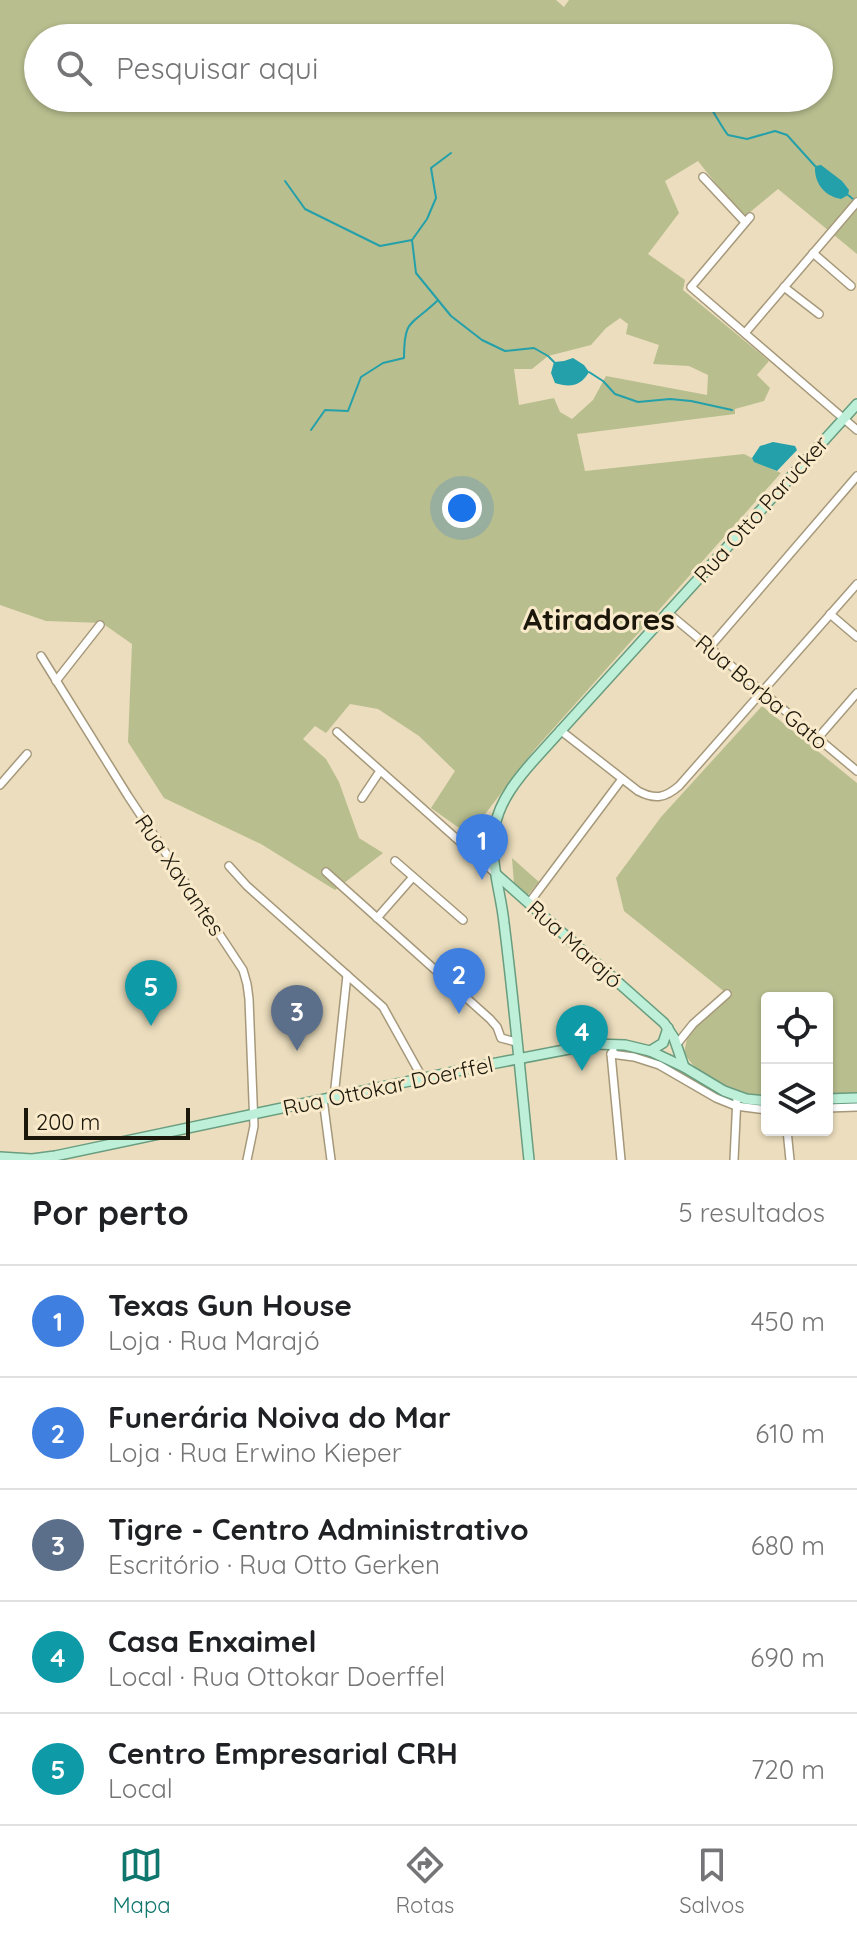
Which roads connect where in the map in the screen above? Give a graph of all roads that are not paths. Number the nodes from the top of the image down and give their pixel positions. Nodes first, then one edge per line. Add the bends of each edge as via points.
1 (703, 177) dead end
2 (857, 202) edge
3 (813, 253) junction
4 (851, 286) dead end
5 (784, 287) junction
6 (819, 314) dead end
7 (745, 333) junction
8 (857, 404) edge
9 (852, 424) edge
10 (857, 476) edge
11 (857, 584) edge
12 (667, 612) junction
13 (830, 614) junction
14 (100, 625) dead end
15 (857, 637) edge
16 (709, 648) junction
17 (41, 656) dead end
18 (56, 681) junction
19 (761, 692) junction
20 (857, 693) edge
21 (560, 730) junction
22 (337, 732) dead end
23 (817, 739) junction
24 (27, 754) dead end
25 (380, 771) junction
26 (857, 771) edge
27 (622, 779) junction
28 (0, 785) edge
29 (362, 798) dead end
30 (395, 861) dead end
31 (229, 866) dead end
32 (326, 872) dead end
33 (497, 875) junction
34 (413, 877) junction
35 (519, 894) junction
36 (529, 903) junction
37 (502, 904) junction
38 (377, 918) junction
39 (463, 920) dead end
40 (347, 975) junction
41 (727, 994) dead end
42 (668, 1028) junction
43 (516, 1042) junction
44 (618, 1044) junction
45 (677, 1044) junction
46 (650, 1051) junction
47 (611, 1054) junction
48 (518, 1058) junction
49 (500, 1062) junction
50 (684, 1067) junction
51 (423, 1079) junction
52 (334, 1097) junction
53 (857, 1098) edge
54 (323, 1099) junction
55 (833, 1099) edge
56 (761, 1101) edge
57 (737, 1102) junction
58 (857, 1107) edge
59 (761, 1108) edge
60 (833, 1108) edge
61 (253, 1114) junction
62 (788, 1136) edge
63 (0, 1157) edge
64 (247, 1160) edge
65 (331, 1160) edge
66 (529, 1160) edge
67 (621, 1160) edge
68 (734, 1160) edge
69 (790, 1160) edge

1 - 7 street via 748,220 691,287
2 - 3 street
3 - 4 street
3 - 5 street
5 - 6 street
5 - 7 street
7 - 9 street
8 - 9 main road, Rua Otto Parucker
9 - 12 main road, Rua Otto Parucker
10 - 16 street
11 - 13 street
12 - 16 street, Rua Borba Gato
12 - 21 main road, Rua Otto Parucker
13 - 15 street
13 - 19 street
14 - 18 street
16 - 19 street, Rua Borba Gato
17 - 18 street, Rua Xavantes
18 - 61 street, Rua Xavantes via 243,970
19 - 23 street, Rua Borba Gato
19 - 27 street via 679,786 661,798 646,796
20 - 23 street
21 - 27 street
21 - 33 main road, Rua Otto Parucker via 520,777 499,812 493,838
22 - 25 street, Rua Marajó
23 - 26 street, Rua Borba Gato
24 - 28 street
25 - 29 street
25 - 33 street, Rua Marajó
27 - 36 street
30 - 34 street
31 - 40 street
32 - 38 street
33 - 35 main road, Rua Marajó
33 - 37 main road, Rua Otto Parucker
34 - 38 street
34 - 39 street
35 - 36 main road, Rua Marajó
35 - 37 main road via 507,895
36 - 42 main road, Rua Marajó
37 - 43 main road, Rua Otto Parucker
38 - 43 street via 490,1019 501,1038
40 - 51 street via 387,1013
40 - 52 street
41 - 45 street
42 - 45 main road, Rua Marajó
42 - 46 main road via 663,1043
43 - 48 main road, Rua Otto Parucker
43 - 49 main road
44 - 46 main road, Rua Ottokar Doerffel
44 - 47 street
44 - 48 main road, Rua Ottokar Doerffel
45 - 50 main road, Rua Marajó
46 - 50 main road, Rua Ottokar Doerffel
47 - 57 street via 659,1065 716,1098
47 - 67 street
48 - 49 main road, Rua Ottokar Doerffel
48 - 66 main road, Rua Otto Parucker
49 - 51 main road, Rua Ottokar Doerffel
50 - 57 main road, Rua Ottokar Doerffel
51 - 52 main road, Rua Ottokar Doerffel
52 - 54 main road, Rua Ottokar Doerffel
53 - 55 main road
54 - 61 main road, Rua Ottokar Doerffel
54 - 65 street
56 - 57 main road, Rua Ottokar Doerffel
57 - 59 street
57 - 68 street
58 - 60 street
61 - 63 main road, Rua Ottokar Doerffel via 47,1157
61 - 64 street, Rua Xavantes
62 - 69 street

